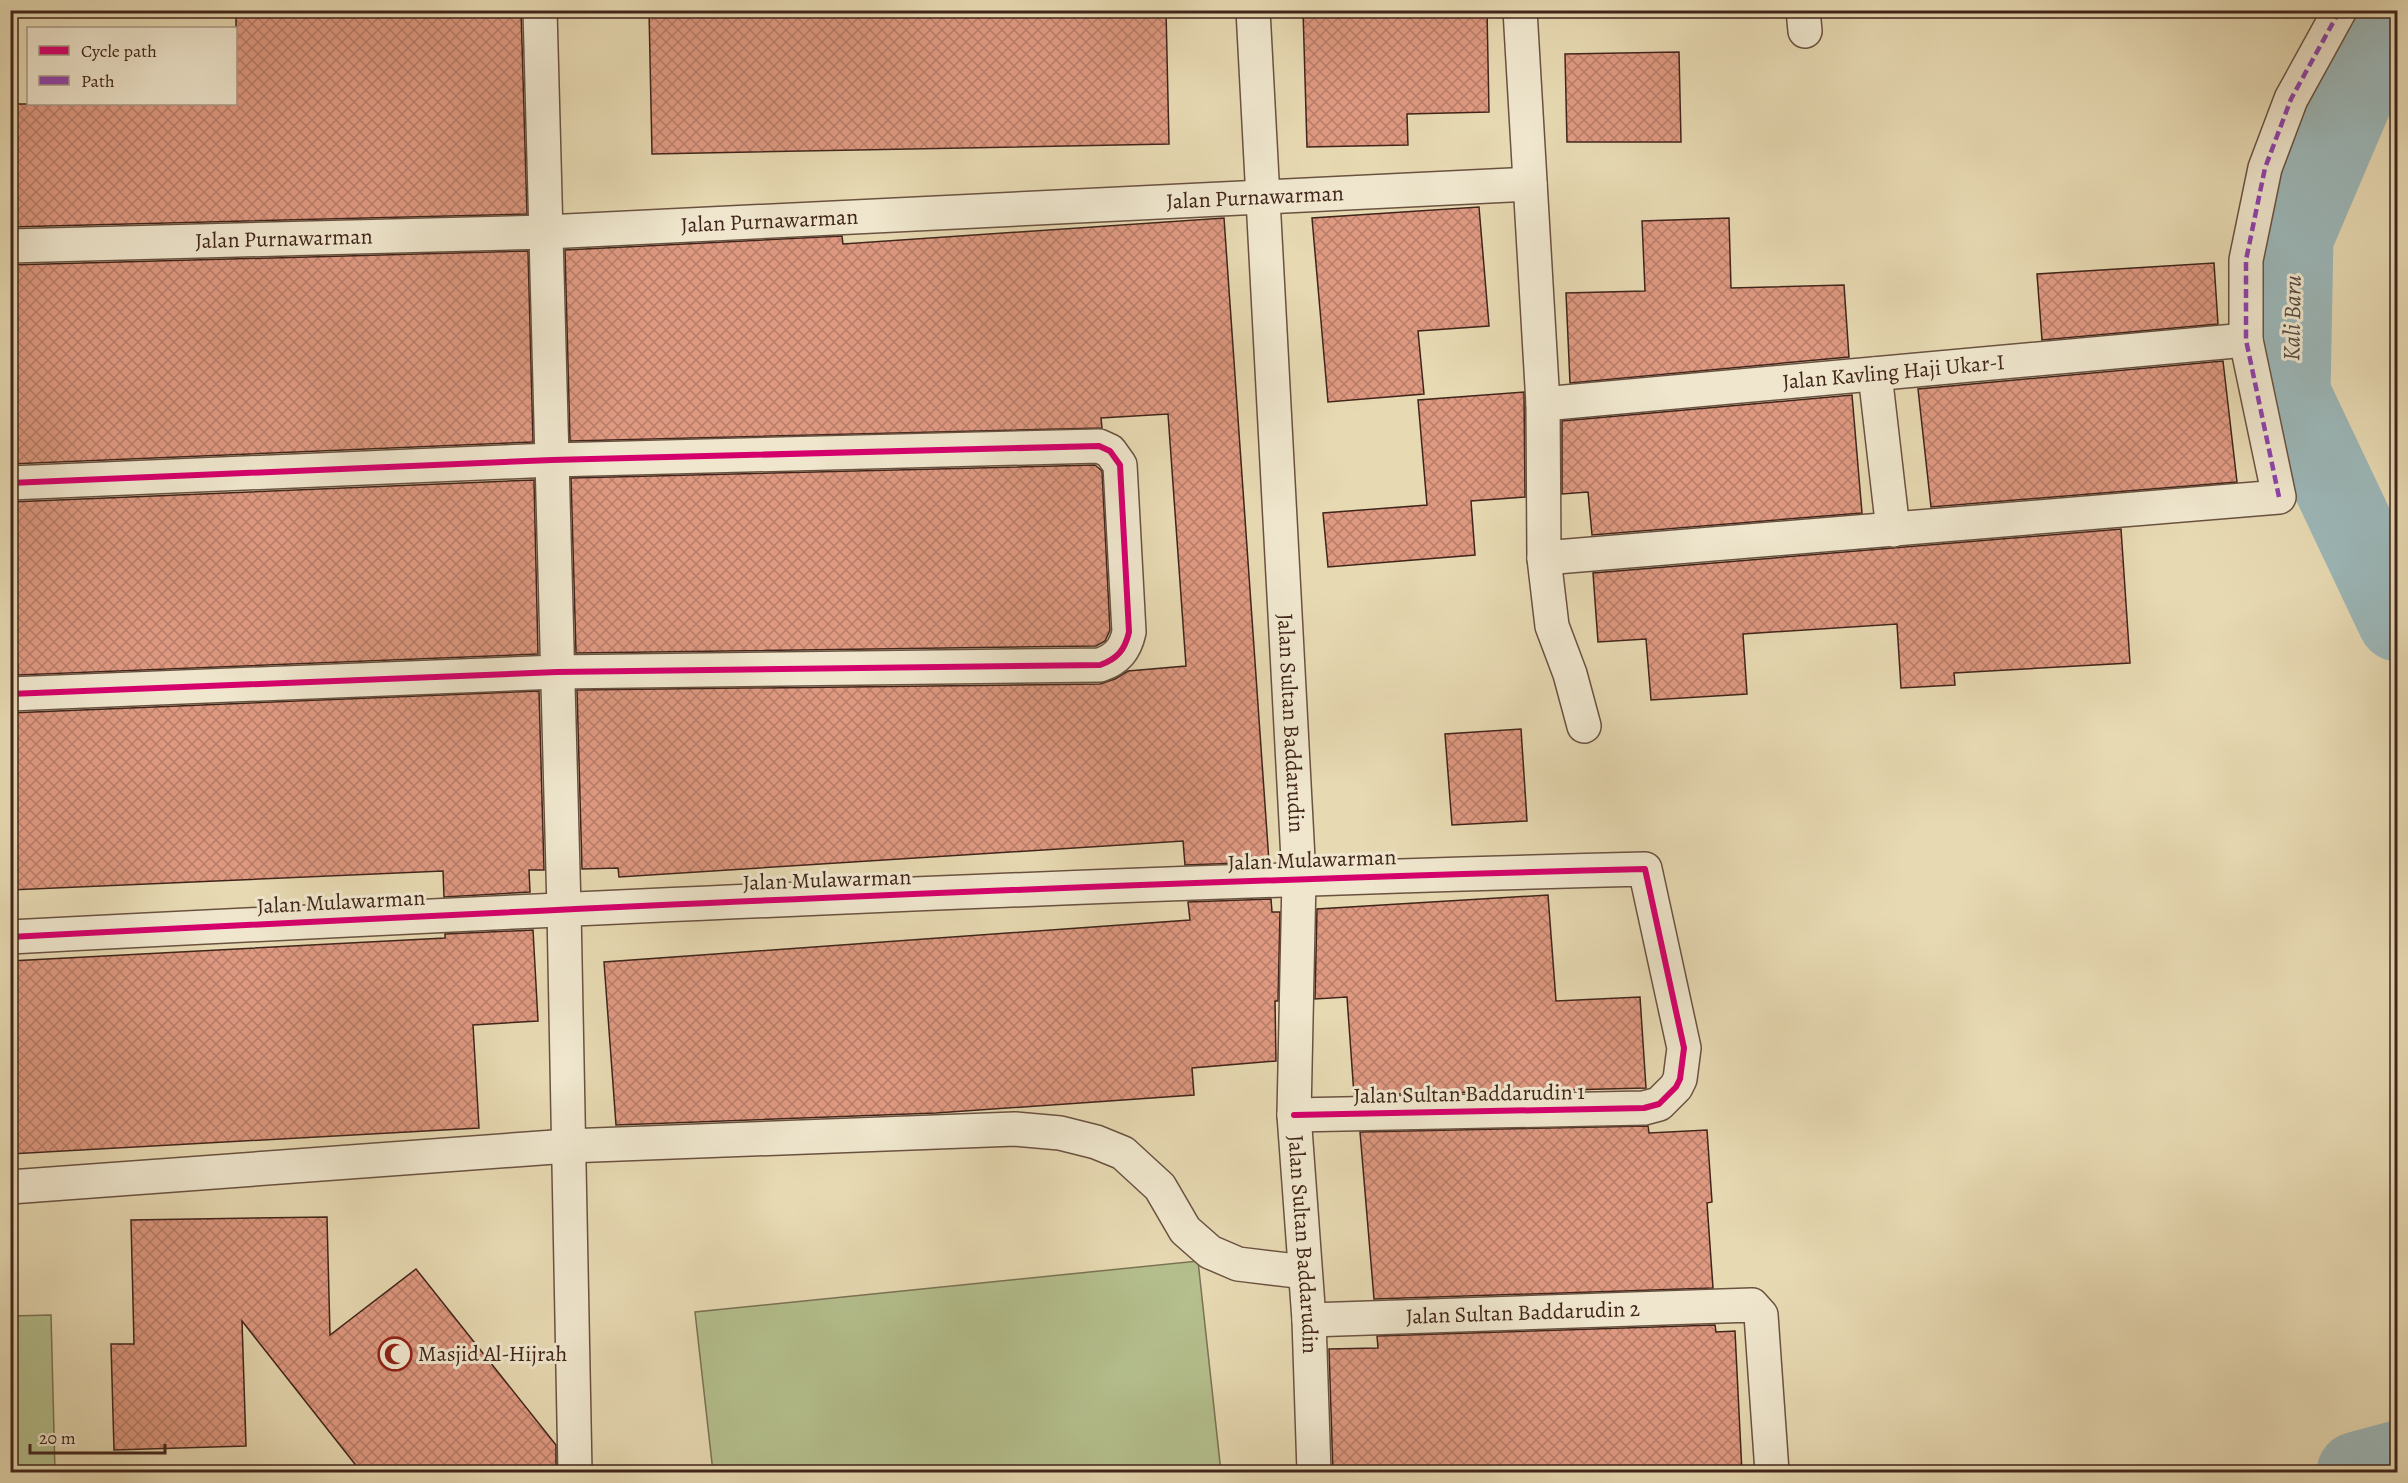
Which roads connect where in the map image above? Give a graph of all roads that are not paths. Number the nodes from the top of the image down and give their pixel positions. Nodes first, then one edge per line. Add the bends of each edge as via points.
1 (540, 10) edge
2 (1252, 10) edge
3 (1520, 10) edge
4 (2340, 10) edge
5 (1530, 184) junction
6 (1262, 196) junction
7 (546, 232) junction
8 (10, 246) edge
9 (2246, 340) junction
10 (1875, 374) junction
11 (1543, 404) junction
12 (552, 460) junction
13 (10, 483) edge
14 (1893, 530) junction
15 (1545, 558) junction
16 (557, 672) junction
17 (10, 694) edge
18 (1584, 726) dead end
19 (1299, 878) junction
20 (564, 909) junction
21 (10, 937) edge
22 (1644, 1108) joint
23 (1294, 1115) junction
24 (568, 1146) junction
25 (10, 1187) edge
26 (1305, 1272) junction
27 (1309, 1320) junction
28 (575, 1473) edge
29 (1314, 1473) edge
30 (1772, 1473) edge

1 - 7 street
2 - 6 street, Jalan Sultan Baddarudin
3 - 5 street
4 - 9 street via 2291,99 2265,168 2246,260
5 - 6 street, Jalan Purnawarman
5 - 11 street
6 - 7 street, Jalan Purnawarman
6 - 19 street, Jalan Sultan Baddarudin
7 - 8 street, Jalan Purnawarman
7 - 12 street
9 - 10 street, Jalan Kavling Haji Ukar-I
9 - 14 street via 2279,497
10 - 11 street, Jalan Kavling Haji Ukar-I
10 - 14 street
11 - 15 street
12 - 13 street
12 - 16 street
12 - 16 street via 1104,448 1120,465 1129,632 1119,655 1100,664
14 - 15 street
15 - 18 street via 1552,626
16 - 17 street
16 - 20 street
19 - 20 street, Jalan Mulawarman
19 - 22 street, Jalan Mulawarman via 1645,869 1684,1048 1676,1087 1659,1104
19 - 23 street, Jalan Sultan Baddarudin
20 - 21 street, Jalan Mulawarman
20 - 24 street
22 - 23 street, Jalan Sultan Baddarudin 1
23 - 26 street, Jalan Sultan Baddarudin
24 - 25 street
24 - 26 street via 1015,1130 1060,1133 1123,1153 1160,1187 1185,1230 1210,1252 1238,1264
24 - 28 street
26 - 27 street, Jalan Sultan Baddarudin
27 - 29 street, Jalan Sultan Baddarudin
27 - 30 street, Jalan Sultan Baddarudin 2 via 1752,1305 1761,1315

